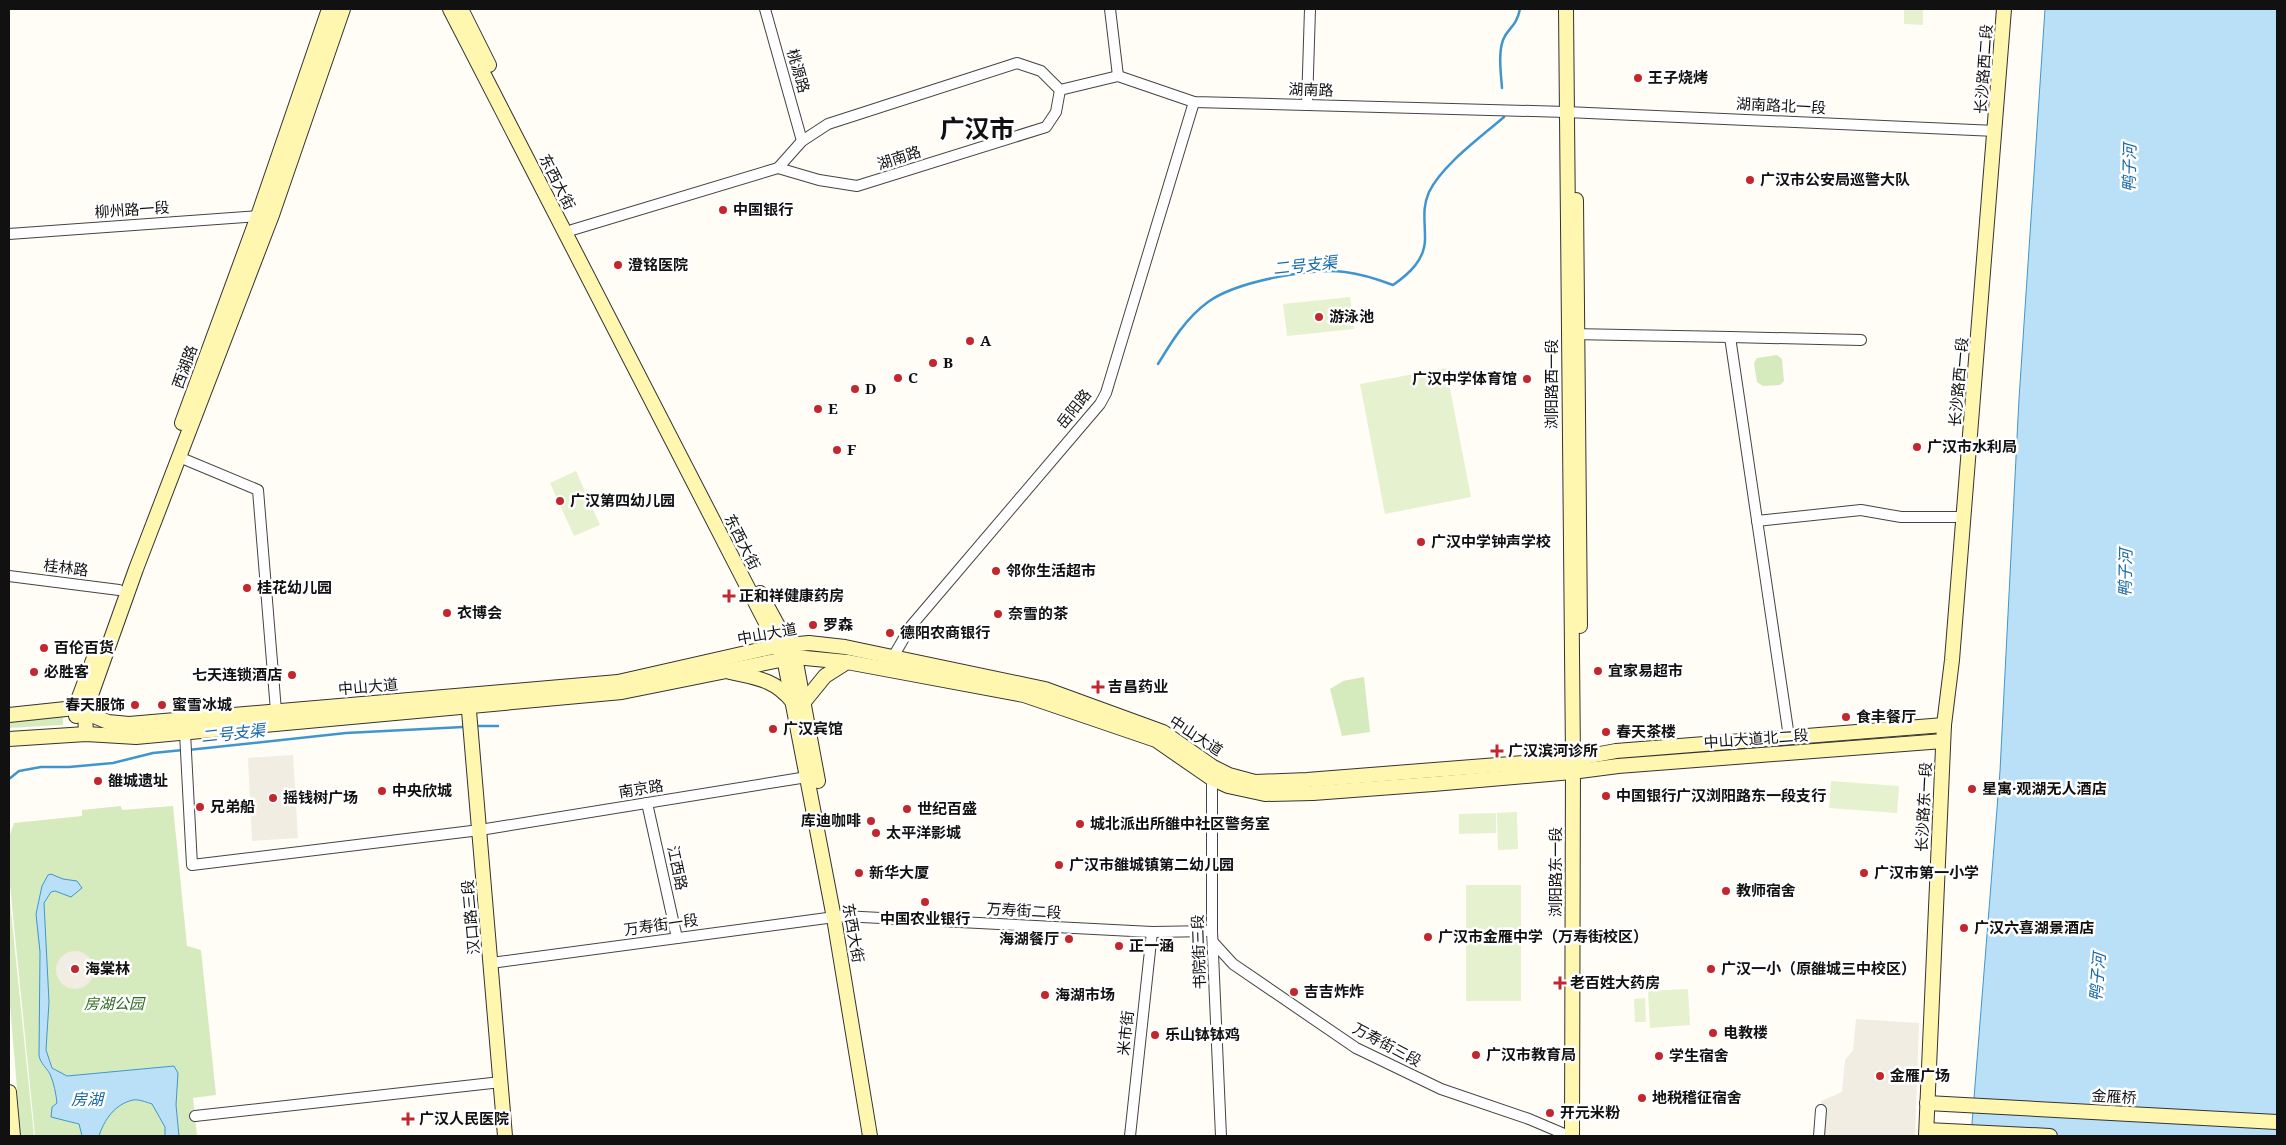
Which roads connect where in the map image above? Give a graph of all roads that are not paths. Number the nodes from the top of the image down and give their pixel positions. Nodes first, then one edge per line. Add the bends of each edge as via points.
1 (329, 9) edge
2 (343, 9) edge
3 (450, 9) edge
4 (461, 9) edge
5 (765, 9) edge
6 (1110, 9) edge
7 (1310, 9) edge
8 (1566, 9) edge
9 (1576, 9) edge
10 (2004, 9) edge
11 (1118, 76) junction
12 (1060, 90) junction
13 (1194, 102) junction
14 (1307, 105) junction
15 (1570, 112) junction
16 (1996, 131) junction
17 (802, 141) junction
18 (778, 168) junction
19 (258, 216) junction
20 (572, 230) junction
21 (9, 234) edge
22 (1573, 334) junction
23 (1730, 337) junction
24 (1861, 340) dead end
25 (179, 457) junction
26 (1964, 517) junction
27 (1757, 521) junction
28 (9, 576) edge
29 (119, 590) junction
30 (786, 652) junction
31 (893, 657) junction
32 (847, 662) junction
33 (724, 670) junction
34 (469, 700) junction
35 (798, 702) junction
36 (80, 710) junction
37 (276, 711) junction
38 (9, 715) edge
39 (1944, 725) junction
40 (82, 735) junction
41 (1789, 738) junction
42 (9, 740) edge
43 (1943, 742) junction
44 (186, 744) junction
45 (1575, 763) junction
46 (1212, 773) junction
47 (807, 777) junction
48 (647, 803) junction
49 (480, 830) junction
50 (838, 917) junction
51 (1212, 931) junction
52 (1152, 932) junction
53 (676, 938) junction
54 (1213, 942) junction
55 (491, 963) junction
56 (501, 1082) junction
57 (9, 1092) edge
58 (1927, 1103) junction
59 (1821, 1110) dead end
60 (195, 1116) dead end
61 (2277, 1122) edge
62 (1926, 1133) edge
63 (13, 1136) edge
64 (505, 1136) edge
65 (870, 1136) edge
66 (878, 1136) edge
67 (1130, 1136) edge
68 (1221, 1136) edge
69 (1571, 1136) edge
70 (1820, 1136) edge
71 (2050, 1136) edge

1 - 19 main road, 西湖路
2 - 25 main road, 西湖路 via 272,215
3 - 30 main road, 东西大街
4 - 20 main road, 东西大街
5 - 17 street, 桃源路
6 - 11 street
7 - 14 street
8 - 15 main road, 浏阳路西一段
9 - 15 main road
10 - 16 main road, 长沙路西二段
11 - 12 street
11 - 13 street, 湖南路
12 - 17 street via 1041,71 1017,63 828,124
12 - 18 street, 湖南路 via 1056,112 1046,127 857,186 819,180
13 - 14 street, 湖南路
13 - 31 street, 岳阳路 via 1106,393 910,626
14 - 15 street, 湖南路
15 - 16 street, 湖南路北一段
15 - 22 main road, 浏阳路西一段
16 - 26 main road, 长沙路西一段
17 - 18 street
18 - 20 street
19 - 21 street, 柳州路一段
19 - 29 main road, 西湖路
20 - 30 main road, 东西大街
22 - 23 street
22 - 45 main road, 浏阳路西一段
23 - 24 street
23 - 27 street
25 - 36 main road, 西湖路
25 - 37 street via 258,490
26 - 27 street via 1901,518 1862,510
26 - 39 main road, 长沙路西一段
27 - 41 street
28 - 29 street, 桂林路
29 - 36 main road, 西湖路
30 - 31 main road, 中山大道 via 809,643
30 - 32 main road, 中山大道
30 - 33 main road, 中山大道
30 - 34 main road, 中山大道 via 618,682
30 - 35 main road, 东西大街
31 - 46 main road, 中山大道 via 1045,689 1163,732
32 - 35 main road via 825,676
32 - 46 main road, 中山大道 via 1024,695 1156,740
33 - 34 main road, 中山大道 via 622,692
33 - 35 main road via 770,682
34 - 37 main road, 中山大道
34 - 44 main road, 中山大道
34 - 49 main road, 汉口路三段
35 - 47 main road, 东西大街
35 - 50 main road, 东西大街
36 - 37 main road, 中山大道 via 108,722 129,724
36 - 38 main road, 中山大道
36 - 40 main road, 西湖路
39 - 41 main road, 中山大道北二段
39 - 43 main road, 长沙路东一段
40 - 42 main road, 中山大道
40 - 44 main road, 中山大道
41 - 45 main road, 中山大道北二段 via 1616,751
43 - 45 main road, 中山大道北二段 via 1618,766
43 - 58 main road, 长沙路东一段
44 - 49 street, 南京路 via 192,865
45 - 46 main road, 中山大道 via 1276,782 1255,782
45 - 69 main road, 浏阳路东一段
46 - 51 street, 书院街三段
47 - 48 street, 南京路
47 - 50 main road, 东西大街
48 - 49 street, 南京路
48 - 53 street, 江西路
49 - 55 main road, 汉口路三段
50 - 52 street, 万寿街二段
50 - 53 street, 万寿街一段
50 - 65 main road, 东西大街
50 - 66 main road, 东西大街
51 - 52 street, 万寿街二段
51 - 54 street, 书院街三段
52 - 67 street, 米市街
53 - 55 street, 万寿街一段
54 - 68 street, 书院街三段
54 - 69 street, 万寿街三段 via 1233,964 1356,1048 1441,1089
55 - 56 main road, 汉口路三段
56 - 60 street
56 - 64 main road, 汉口路三段
57 - 63 main road
58 - 61 main road, 金雁桥
58 - 62 main road, 长沙路东一段
59 - 70 street
62 - 71 main road via 1947,1130

